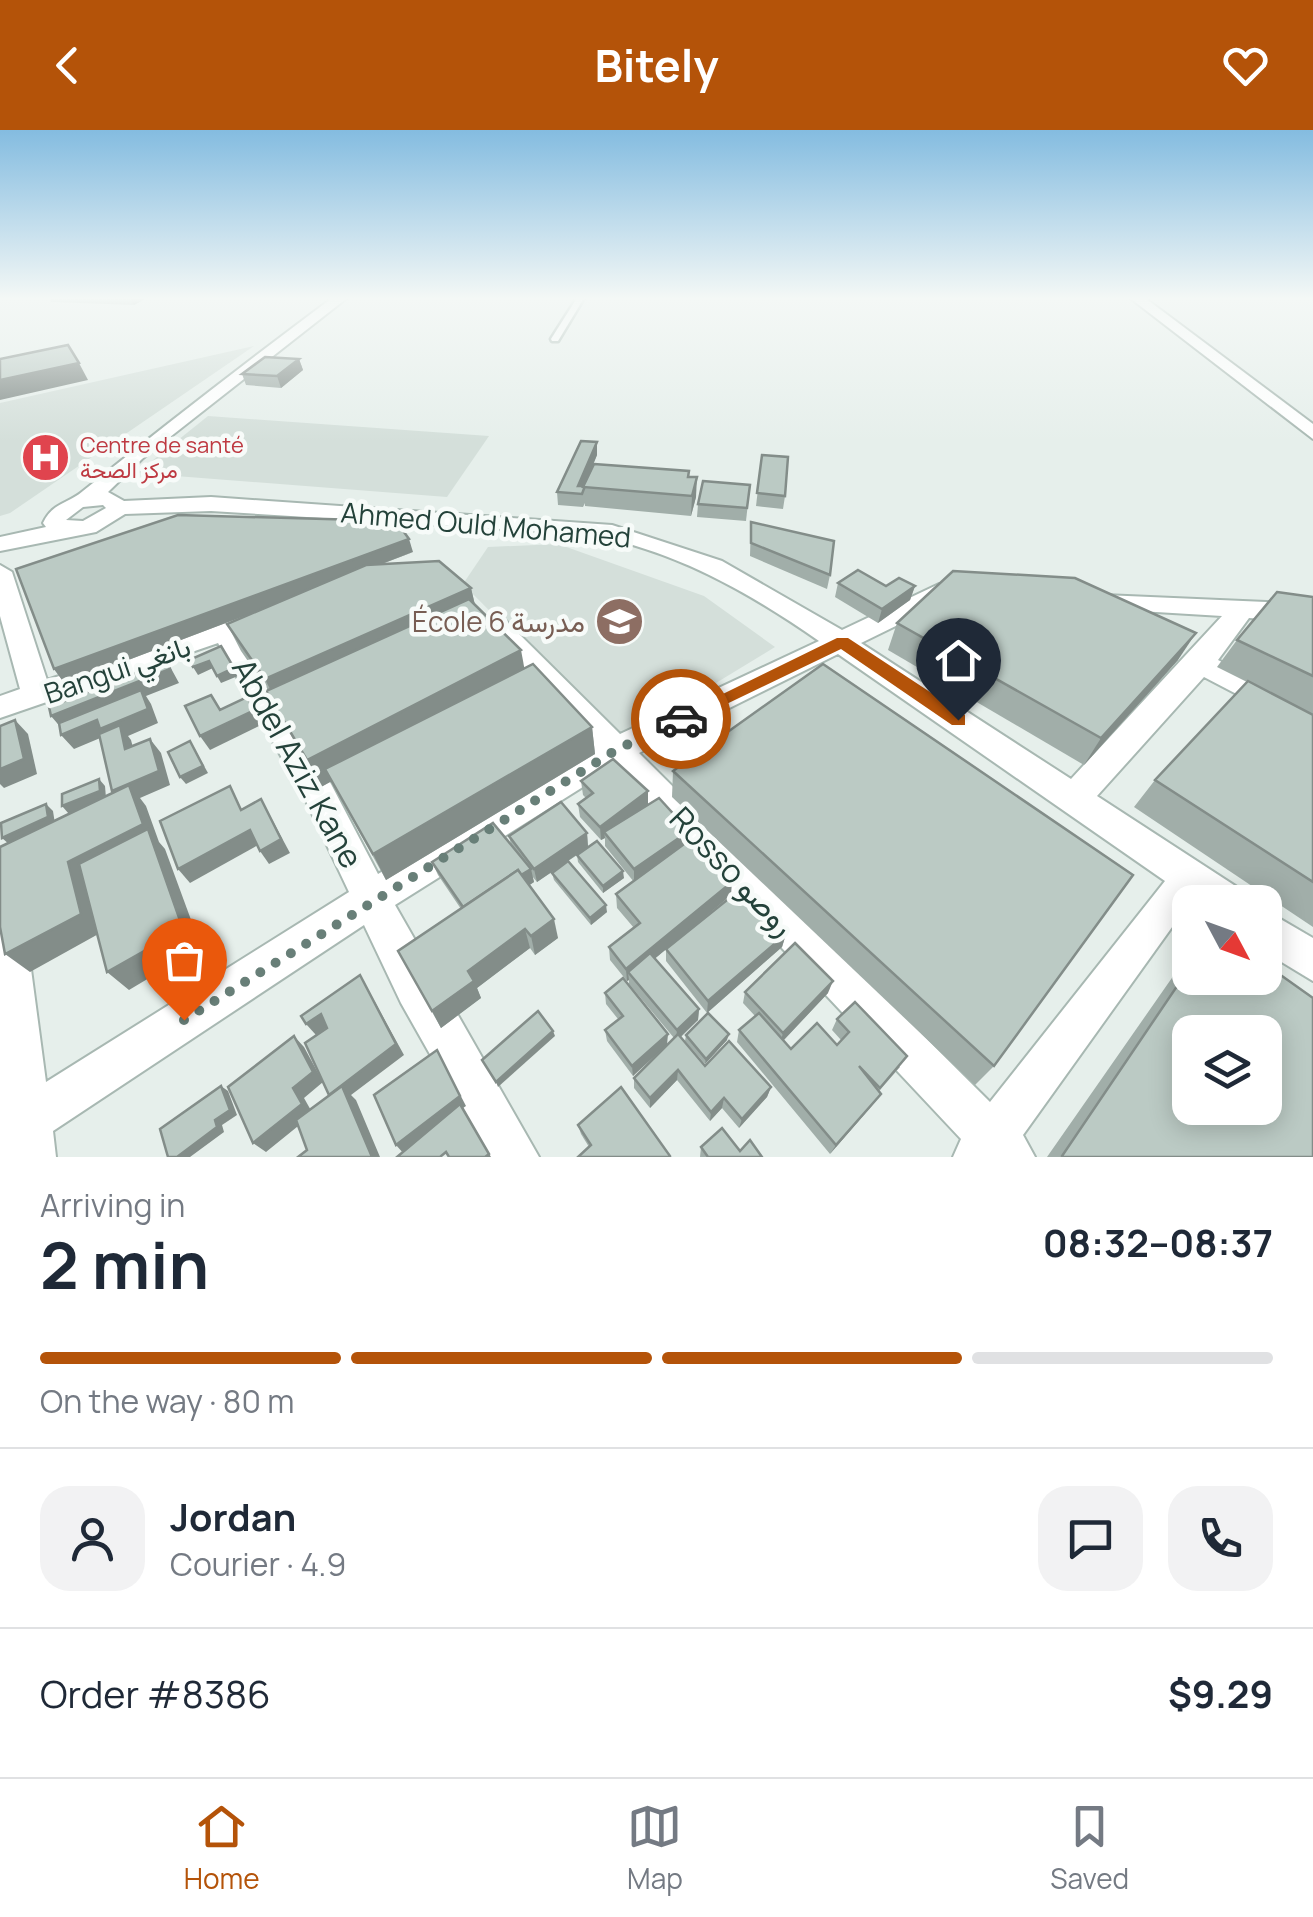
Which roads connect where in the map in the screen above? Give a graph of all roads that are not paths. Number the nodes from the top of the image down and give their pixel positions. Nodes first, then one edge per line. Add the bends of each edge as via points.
1 (279, 346) edge
2 (1199, 346) edge
3 (1313, 433) edge
4 (87, 500) junction
5 (119, 508) junction
6 (64, 522) junction
7 (6, 542) edge
8 (0, 572) edge
9 (984, 588) edge
10 (467, 597) edge
11 (1068, 598) edge
12 (296, 606) edge
13 (1243, 608) junction
14 (1313, 613) edge
15 (225, 632) junction
16 (842, 642) junction
17 (1200, 664) junction
18 (546, 679) junction
19 (37, 696) junction
20 (511, 697) edge
21 (0, 707) edge
22 (1313, 722) edge
23 (616, 750) junction
24 (354, 777) edge
25 (319, 794) junction
26 (1074, 799) junction
27 (1190, 878) junction
28 (0, 879) edge
29 (1201, 885) edge
30 (372, 898) junction
31 (1282, 940) edge
32 (1313, 961) edge
33 (20, 1139) edge
34 (994, 1151) edge
35 (515, 1157) edge

1 - 4 street via 135,455
2 - 3 street
4 - 5 street via 115,500
4 - 6 street
5 - 6 street via 96,524
5 - 16 street, Ahmed Ould Mohamed via 212,504 623,532 712,565
6 - 7 street
8 - 19 street
9 - 16 street via 942,592
10 - 18 street, Rosso روصو
11 - 13 street
12 - 15 street, Bangui بانغي
13 - 14 street
13 - 17 street
15 - 19 street, Bangui بانغي
15 - 25 street, Abdel Aziz Kane
16 - 23 street
16 - 26 street, Ahmed Ould Mohamed
17 - 22 street
17 - 26 street
18 - 20 street
18 - 23 street, Rosso روصو
19 - 21 street, Bangui بانغي
23 - 30 street
23 - 34 street, Rosso روصو
24 - 25 street
25 - 30 street, Abdel Aziz Kane
26 - 27 street, Ahmed Ould Mohamed
27 - 29 street, Ahmed Ould Mohamed
27 - 34 street
28 - 33 street
30 - 33 street
30 - 35 street, Abdel Aziz Kane
31 - 32 street

